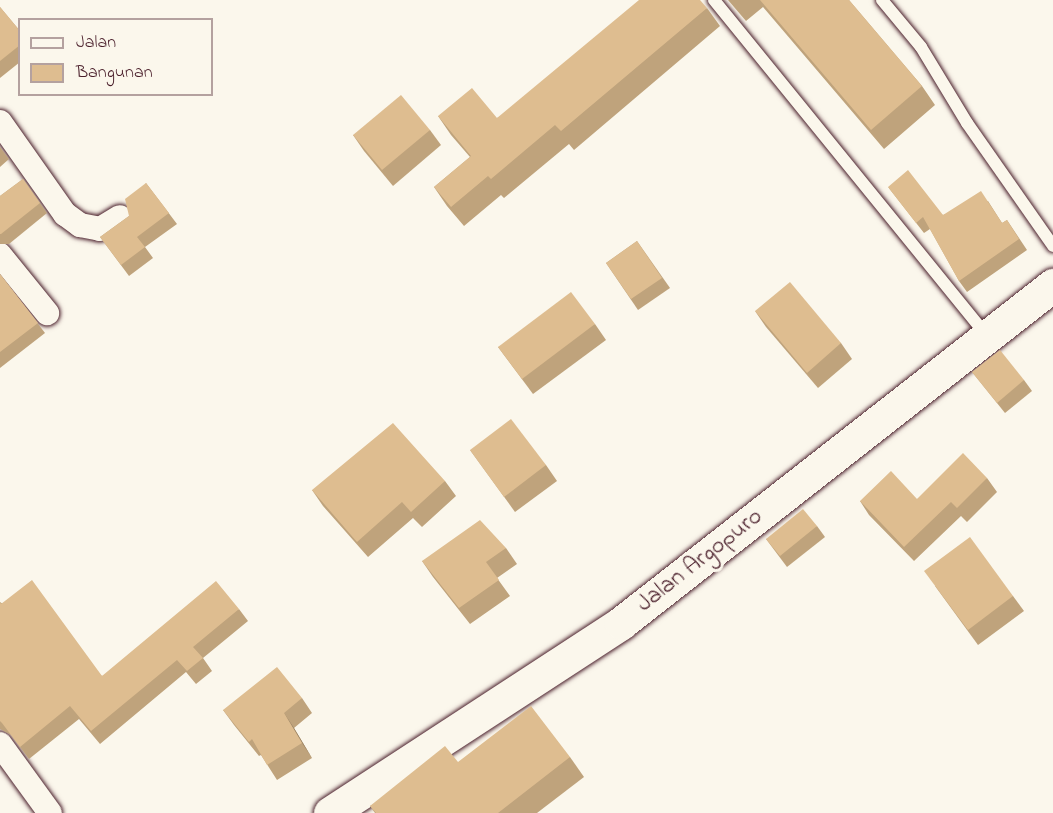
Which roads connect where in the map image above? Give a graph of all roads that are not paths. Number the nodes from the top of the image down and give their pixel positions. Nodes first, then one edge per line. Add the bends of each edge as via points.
1 (714, 0) edge
2 (882, 0) edge
3 (0, 122) edge
4 (120, 217) dead end
5 (1053, 246) edge
6 (0, 255) edge
7 (1053, 285) edge
8 (47, 313) dead end
9 (988, 337) junction
10 (0, 744) edge
11 (50, 813) edge
12 (330, 813) edge

1 - 9 lane
2 - 5 lane via 921,47 967,123
3 - 4 street via 65,214 80,225 100,229
6 - 8 street
7 - 9 highway, Jalan Argopuro
9 - 12 highway, Jalan Argopuro via 621,623
10 - 11 street

